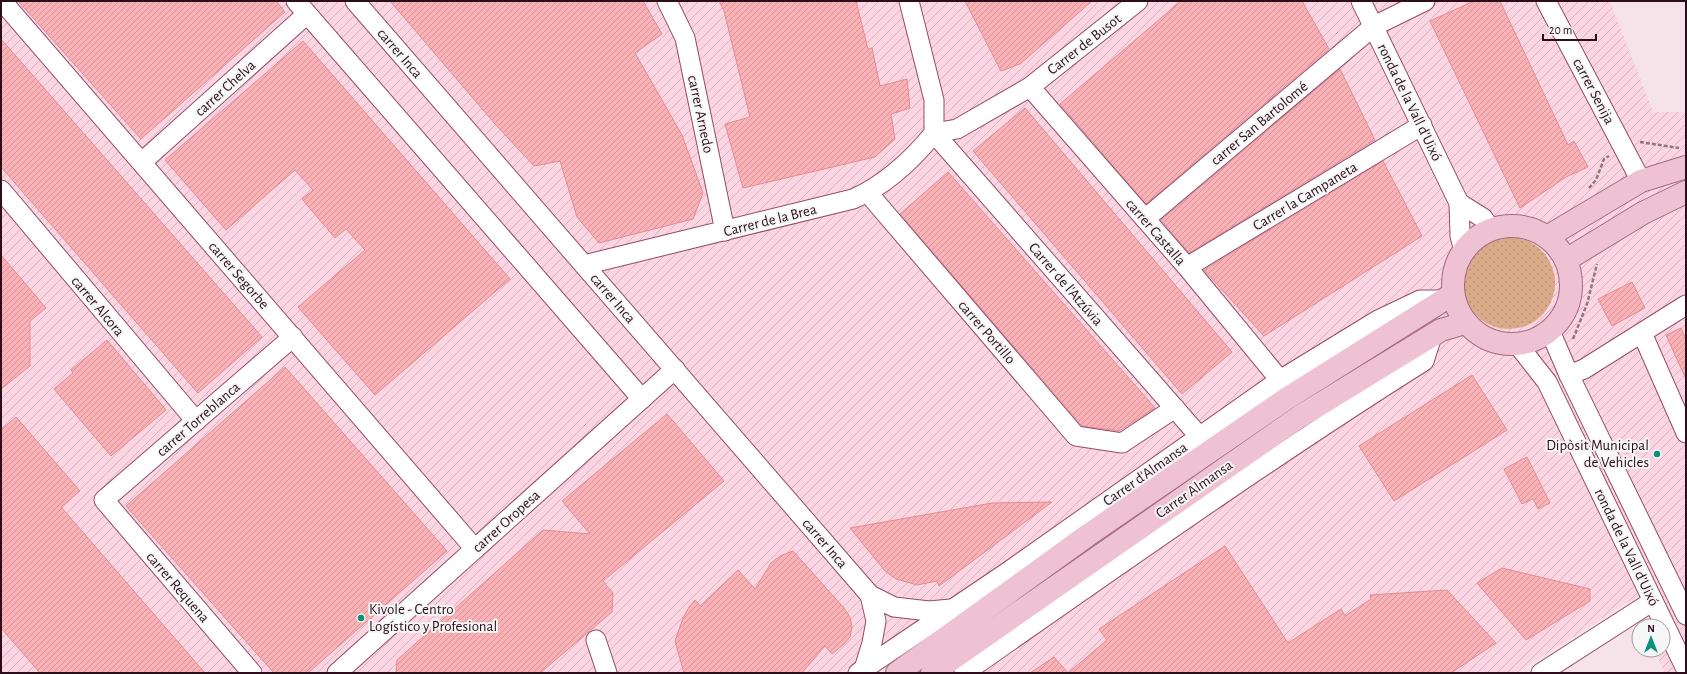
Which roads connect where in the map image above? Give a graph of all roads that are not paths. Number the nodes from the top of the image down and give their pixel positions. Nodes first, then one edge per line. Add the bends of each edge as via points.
1 (2, 1) edge
2 (355, 1) edge
3 (667, 1) edge
4 (909, 1) edge
5 (1138, 1) edge
6 (1360, 1) edge
7 (1425, 1) edge
8 (1546, 1) edge
9 (302, 7) edge
10 (1374, 26) junction
11 (1030, 87) junction
12 (1422, 125) junction
13 (934, 133) junction
14 (142, 162) junction
15 (1686, 167) edge
16 (1641, 181) junction
17 (1, 190) edge
18 (1686, 192) edge
19 (868, 193) junction
20 (1459, 203) junction
21 (1145, 219) junction
22 (1491, 230) junction
23 (725, 231) junction
24 (1547, 237) junction
25 (1464, 251) junction
26 (1566, 260) junction
27 (584, 265) junction
28 (1187, 267) junction
29 (1448, 297) junction
30 (1685, 308) edge
31 (1466, 323) junction
32 (1550, 331) junction
33 (1642, 333) junction
34 (1432, 336) junction
35 (293, 338) junction
36 (1518, 345) junction
37 (675, 369) junction
38 (1569, 375) junction
39 (1280, 380) junction
40 (642, 399) junction
41 (1175, 408) junction
42 (196, 421) junction
43 (1686, 432) edge
44 (1199, 436) junction
45 (104, 500) joint
46 (475, 549) junction
47 (870, 595) junction
48 (1653, 601) junction
49 (952, 609) junction
50 (1686, 615) edge
51 (596, 640) dead end
52 (981, 667) edge
53 (1686, 669) edge
54 (861, 671) edge
55 (252, 673) edge
56 (337, 673) edge
57 (607, 673) edge
58 (897, 673) edge
59 (932, 673) edge
60 (964, 673) edge
61 (1541, 673) edge

1 - 14 street, carrer Segorbe
2 - 27 street, carrer Inca
3 - 23 street, carrer Arnedo via 685,38
4 - 13 street via 934,100
5 - 11 street, Carrer de Busot
6 - 10 street, ronda de la Vall d'Uixó
7 - 10 street
8 - 16 street, carrer Senija
9 - 14 street, carrer Chelva
9 - 40 street
10 - 12 street, ronda de la Vall d'Uixó
10 - 21 street, carrer San Bartolomé
11 - 13 street via 957,128
11 - 21 street, carrer Castalla
12 - 20 street, ronda de la Vall d'Uixó
12 - 28 street, Carrer la Campaneta
13 - 19 street, Carrer de la Brea via 903,165
13 - 41 street, Carrer de l'Atzúvia
14 - 35 street, carrer Segorbe
15 - 16 main road
16 - 24 main road
17 - 42 street, carrer Alcora
18 - 26 main road via 1643,214
19 - 23 street, Carrer de la Brea via 837,204
19 - 41 street, carrer Portillo via 1076,436 1122,443
20 - 22 street via 1483,218
20 - 25 street, ronda de la Vall d'Uixó via 1460,236
21 - 28 street, carrer Castalla
22 - 24 main road via 1507,226 1526,228
22 - 25 main road via 1481,235
23 - 27 street, Carrer de la Brea
24 - 26 main road
25 - 29 main road via 1457,262
26 - 32 main road via 1572,279 1571,294 1567,310
27 - 37 street, carrer Inca
28 - 39 street, carrer Castalla
29 - 31 main road
29 - 39 street, Carrer d'Almansa via 1420,300 1385,317
29 - 58 main road, Carrer d'Almansa via 1280,404 1088,535
30 - 33 street
31 - 34 main road, Carrer Almansa via 1441,330
31 - 36 main road via 1487,339
32 - 36 main road via 1540,338
32 - 38 street, ronda de la Vall d'Uixó
33 - 38 street via 1584,369
33 - 43 street
34 - 52 street via 1424,361 1205,504
34 - 59 main road, Carrer Almansa via 1299,417
35 - 42 street, carrer Torreblanca
35 - 46 street, carrer Segorbe
36 - 48 street, ronda de la Vall d'Uixó via 1547,382
37 - 40 street, carrer Oropesa
37 - 47 street, carrer Inca
38 - 50 street, ronda de la Vall d'Uixó
39 - 44 street, Carrer d'Almansa
40 - 46 street, carrer Oropesa
41 - 44 street, Carrer de l'Atzúvia
42 - 45 street, carrer Torreblanca
44 - 49 street, Carrer d'Almansa
45 - 55 street, carrer Requena
46 - 56 street, carrer Oropesa
47 - 49 street via 894,607 929,611
47 - 54 street via 876,621 872,643
48 - 53 street, ronda de la Vall d'Uixó
48 - 61 street
49 - 54 street, Carrer d'Almansa
51 - 57 street
52 - 60 street

